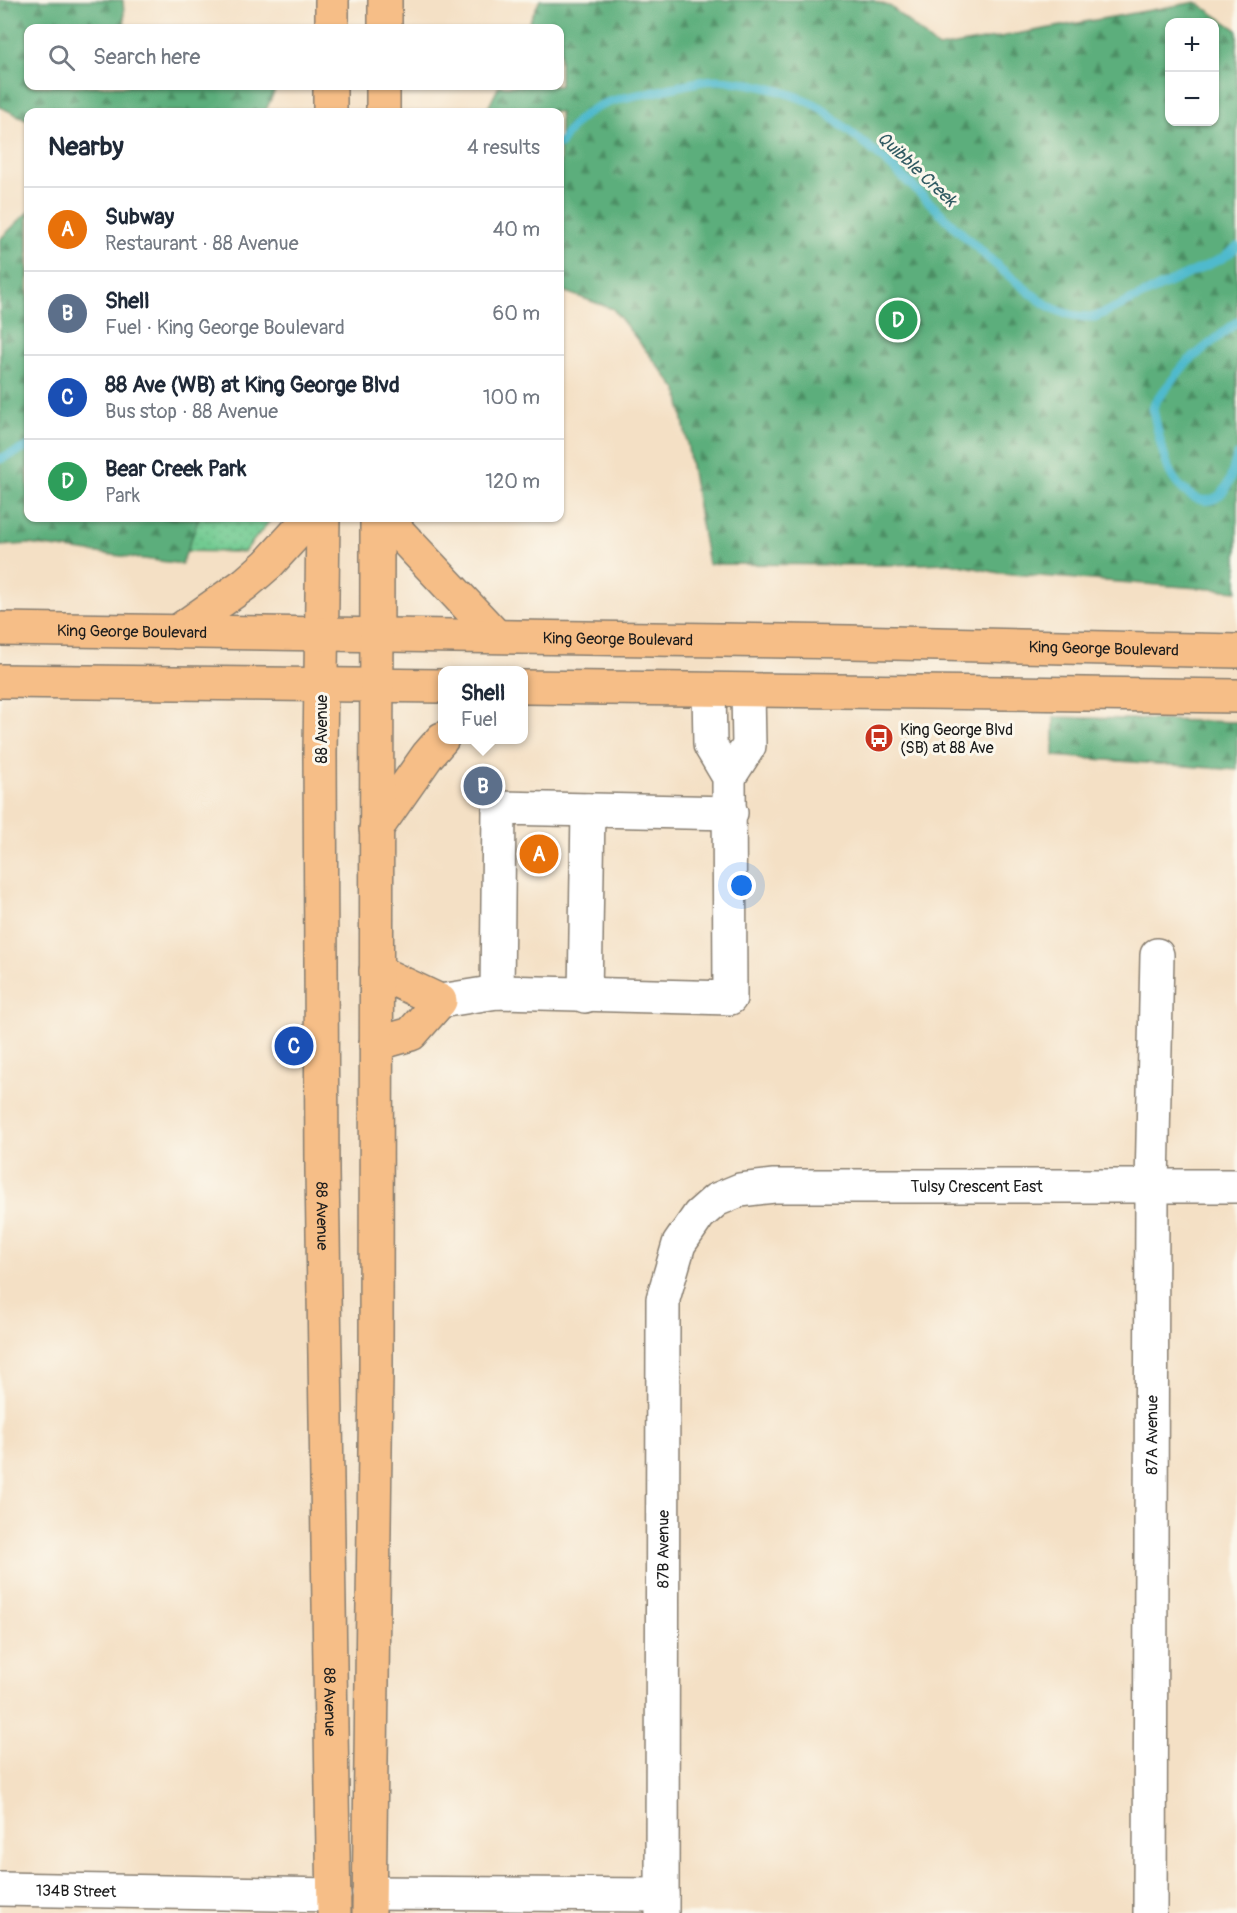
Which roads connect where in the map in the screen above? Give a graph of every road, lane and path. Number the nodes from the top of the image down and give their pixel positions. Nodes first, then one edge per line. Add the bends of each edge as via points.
1 (332, 0) edge
2 (385, 0) edge
3 (332, 24) edge
4 (385, 24) edge
5 (330, 90) edge
6 (384, 90) edge
7 (330, 108) edge
8 (383, 108) edge
9 (306, 522) edge
10 (323, 522) edge
11 (377, 522) edge
12 (390, 522) edge
13 (0, 629) edge
14 (177, 632) junction
15 (322, 634) junction
16 (375, 634) junction
17 (496, 636) junction
18 (1237, 651) edge
19 (0, 681) edge
20 (321, 685) junction
21 (375, 686) junction
22 (438, 686) edge
23 (528, 687) edge
24 (709, 690) junction
25 (748, 691) junction
26 (1237, 696) edge
27 (438, 744) edge
28 (729, 777) junction
29 (588, 810) junction
30 (731, 813) junction
31 (376, 829) junction
32 (1157, 955) dead end
33 (376, 971) junction
34 (497, 992) junction
35 (585, 996) junction
36 (440, 1001) junction
37 (376, 1044) junction
38 (1152, 1185) junction
39 (1237, 1186) edge
40 (716, 1200) joint
41 (0, 1889) edge
42 (369, 1903) edge
43 (334, 1904) edge
44 (662, 1904) edge
45 (1150, 1913) edge

1 - 3 main road
2 - 4 main road
5 - 7 main road
6 - 8 main road
9 - 14 main road via 245,584
10 - 15 main road, 88 Avenue
11 - 16 main road
12 - 17 main road
13 - 14 main road, King George Boulevard
14 - 15 main road, King George Boulevard
15 - 16 main road, King George Boulevard
15 - 20 main road, 88 Avenue
16 - 17 main road, King George Boulevard
16 - 21 main road
17 - 18 main road, King George Boulevard
19 - 20 main road
20 - 21 main road
20 - 43 main road, 88 Avenue via 322,1159
21 - 22 main road
21 - 31 main road
23 - 24 main road
24 - 25 main road
24 - 28 street via 710,745
25 - 26 main road
25 - 28 street via 749,746
27 - 31 main road
28 - 30 street
29 - 30 street
29 - 34 street via 499,808
29 - 35 street
30 - 35 street via 730,998
31 - 33 main road
32 - 38 street, 87A Avenue
33 - 36 main road
33 - 37 main road
34 - 35 street
34 - 36 street
36 - 37 main road via 411,1034
37 - 42 main road
38 - 39 street, Tulsy Crescent East
38 - 40 street, Tulsy Crescent East via 774,1186 740,1190
38 - 45 street, 87A Avenue
40 - 44 street, 87B Avenue via 699,1215 679,1244 663,1299
41 - 43 street, 134B Street
42 - 44 street

